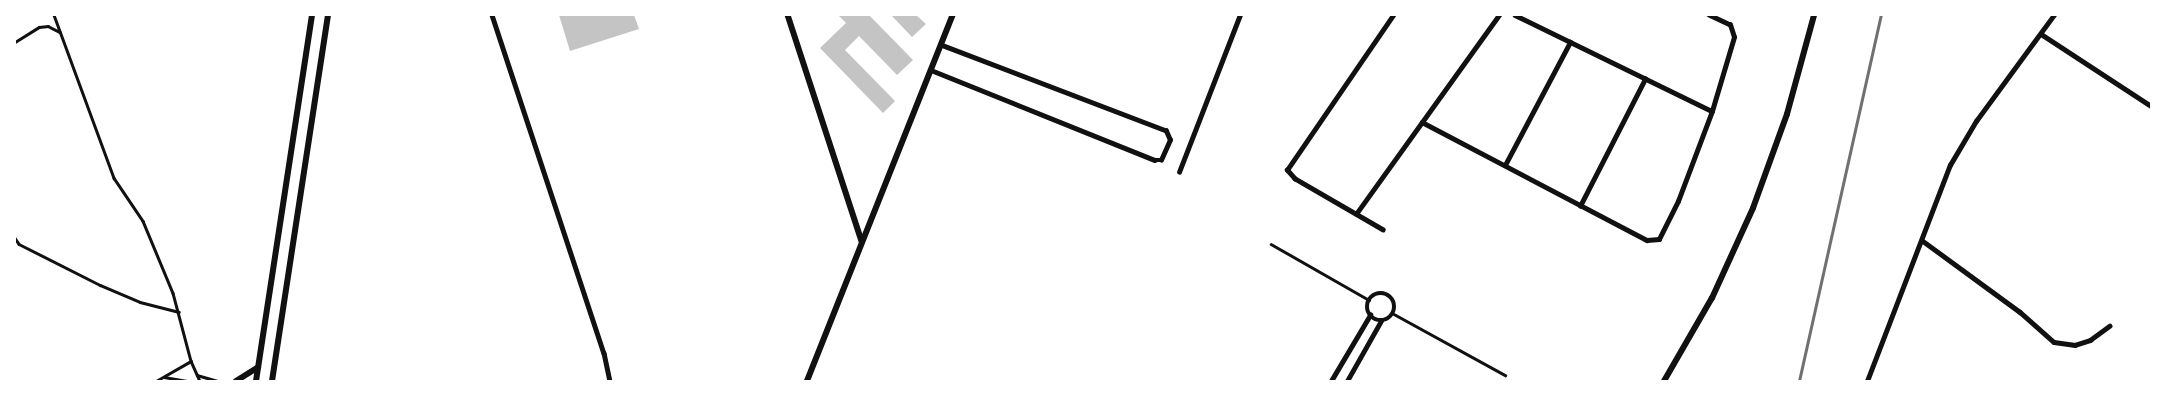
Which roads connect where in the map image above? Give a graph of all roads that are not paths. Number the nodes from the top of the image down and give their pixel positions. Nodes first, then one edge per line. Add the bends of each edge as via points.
1 (54, 15) edge
2 (312, 15) edge
3 (328, 15) edge
4 (492, 15) edge
5 (788, 15) edge
6 (953, 15) edge
7 (1240, 15) edge
8 (1393, 15) edge
9 (1499, 15) edge
10 (1515, 15) edge
11 (1709, 15) edge
12 (1814, 15) edge
13 (2054, 15) edge
14 (61, 33) junction
15 (2041, 34) junction
16 (15, 42) edge
17 (1570, 42) junction
18 (941, 45) junction
19 (931, 70) junction
20 (1645, 79) junction
21 (2151, 106) edge
22 (1712, 111) junction
23 (1422, 122) junction
24 (1505, 165) junction
25 (1179, 172) dead end
26 (1580, 206) junction
27 (1356, 214) junction
28 (1383, 230) dead end
29 (15, 238) edge
30 (862, 241) junction
31 (1922, 241) junction
32 (1271, 244) dead end
33 (1369, 300) junction
34 (178, 312) junction
35 (1394, 314) junction
36 (1370, 315) junction
37 (1381, 321) junction
38 (2109, 326) dead end
39 (191, 361) junction
40 (258, 367) junction
41 (197, 375) junction
42 (1505, 375) dead end
43 (163, 377) junction
44 (156, 381) edge
45 (188, 381) edge
46 (200, 381) edge
47 (218, 381) edge
48 (236, 381) edge
49 (256, 381) edge
50 (272, 381) edge
51 (610, 381) edge
52 (807, 381) edge
53 (1331, 381) edge
54 (1348, 381) edge
55 (1664, 381) edge
56 (1867, 381) edge

1 - 14 lane
2 - 40 main road
3 - 50 main road
4 - 51 street via 604,353
5 - 30 street
6 - 18 street
7 - 25 street
8 - 27 street via 1288,166 1290,175
9 - 23 street
10 - 17 street
11 - 22 street via 1730,25 1734,32
12 - 55 main road via 1787,114 1750,215 1699,323
13 - 15 street
14 - 16 lane via 48,26 39,27
14 - 34 lane via 114,178 143,221
15 - 21 street
15 - 31 street via 1962,143 1950,165
17 - 20 street
17 - 24 street
18 - 19 street
18 - 19 street via 1166,131 1170,140 1161,160 1155,160
19 - 30 street
20 - 22 street
20 - 26 street
22 - 26 street via 1678,201 1658,239 1648,240
23 - 24 street
23 - 27 street
24 - 26 street
27 - 28 street
29 - 34 lane via 20,244 100,285 140,302
30 - 52 street
31 - 38 street via 2020,312 2054,342 2075,345 2090,340
31 - 56 street
32 - 33 lane
33 - 35 street via 1377,294 1389,296 1395,304
33 - 36 street
34 - 39 lane
35 - 37 street
35 - 42 lane
36 - 37 street
36 - 53 street
37 - 54 street
39 - 41 lane
39 - 43 lane
40 - 48 main road
40 - 49 main road
41 - 46 lane
41 - 47 lane
43 - 44 lane
43 - 45 lane

